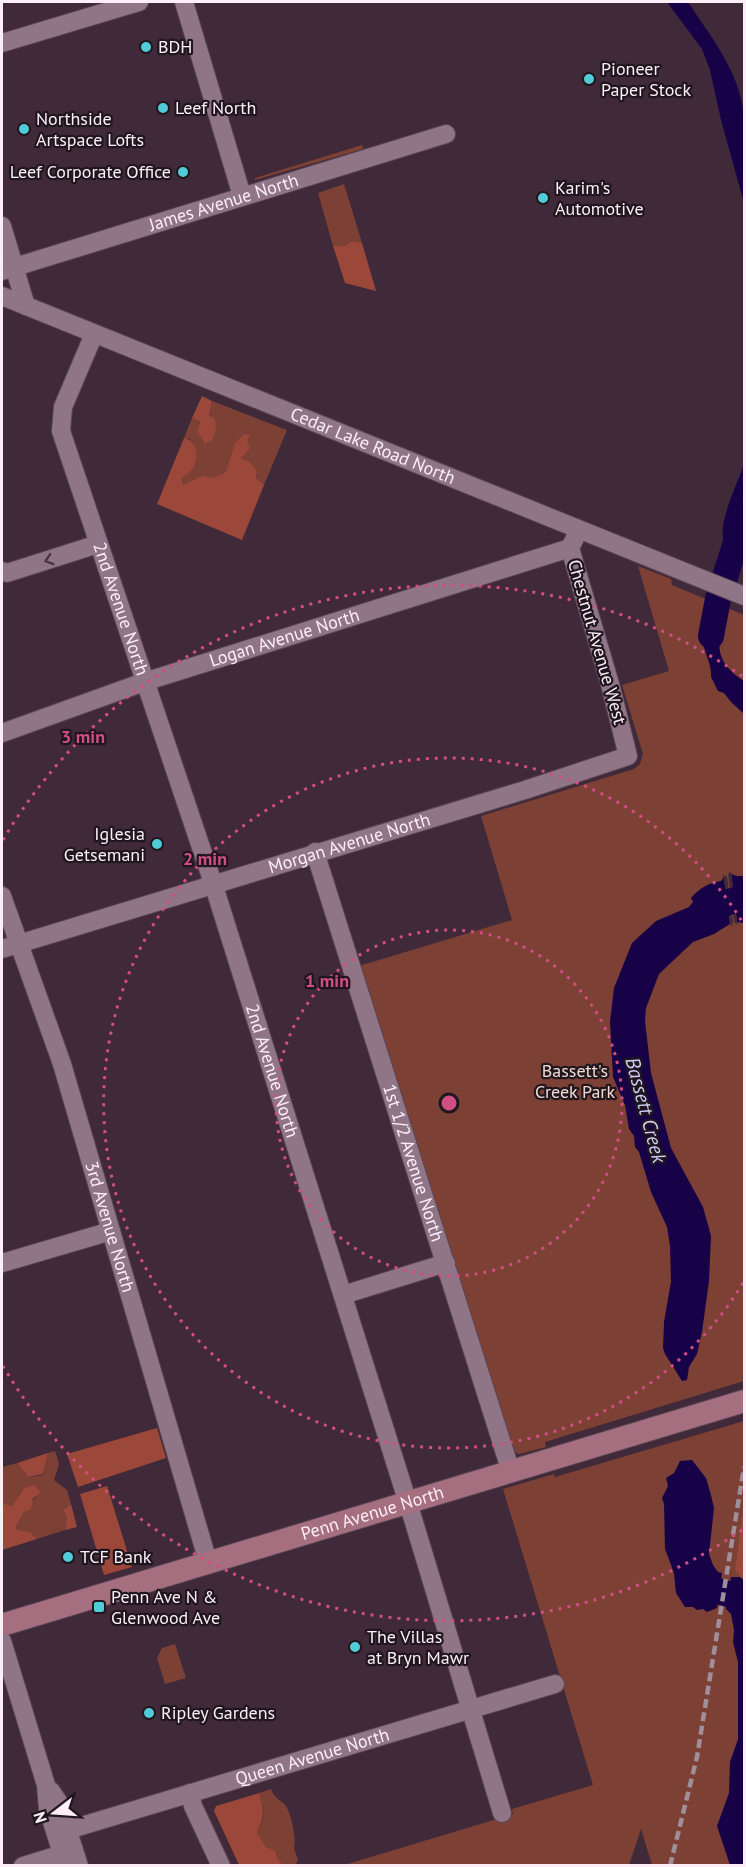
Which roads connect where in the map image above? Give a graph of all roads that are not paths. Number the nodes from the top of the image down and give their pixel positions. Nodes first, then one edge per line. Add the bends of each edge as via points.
1 (139, 2) edge
2 (184, 2) edge
3 (2, 43) edge
4 (446, 134) dead end
5 (242, 196) junction
6 (2, 226) edge
7 (8, 269) edge
8 (2, 296) edge
9 (26, 306) junction
10 (94, 334) junction
11 (579, 530) junction
12 (98, 544) junction
13 (570, 548) junction
14 (2, 571) edge
15 (738, 593) edge
16 (144, 682) junction
17 (2, 733) edge
18 (627, 756) joint
19 (315, 852) junction
20 (213, 884) junction
21 (2, 896) edge
22 (10, 947) edge
23 (111, 1231) junction
24 (2, 1263) edge
25 (446, 1263) junction
26 (343, 1295) junction
27 (744, 1401) edge
28 (511, 1472) junction
29 (408, 1503) junction
30 (208, 1562) junction
31 (2, 1625) edge
32 (2, 1641) edge
33 (555, 1684) dead end
34 (471, 1709) junction
35 (46, 1785) junction
36 (190, 1793) junction
37 (502, 1813) dead end
38 (68, 1830) junction
39 (64, 1860) edge
40 (23, 1866) edge
41 (79, 1866) edge
42 (221, 1866) edge

1 - 3 street
2 - 5 street
4 - 5 street, James Avenue North
5 - 7 street, James Avenue North
6 - 7 street
7 - 9 street
8 - 9 street, Cedar Lake Road North
9 - 10 street, Cedar Lake Road North
10 - 11 street, Cedar Lake Road North
10 - 12 street, 2nd Avenue North via 63,407 61,430
11 - 13 street, Chestnut Avenue West
11 - 15 street, Cedar Lake Road North
12 -> 14 street via 7,573
12 - 16 street, 2nd Avenue North
13 - 16 street, Logan Avenue North
13 - 18 street, Chestnut Avenue West
16 - 17 street, Logan Avenue North
16 - 20 street, 2nd Avenue North
18 - 19 street, Morgan Avenue North
19 - 20 street, Morgan Avenue North
19 - 25 street, 1st 1/2 Avenue North
20 - 22 street, Morgan Avenue North
20 - 26 street, 2nd Avenue North
21 - 22 street, 3rd Avenue North
22 - 23 street, 3rd Avenue North via 62,1065
23 - 24 street
23 - 30 street, 3rd Avenue North
25 - 26 street
25 - 28 street, 1st 1/2 Avenue North
26 - 29 street, 2nd Avenue North
27 - 28 main road, Penn Avenue North
28 - 29 main road, Penn Avenue North
29 - 30 main road, Penn Avenue North
29 - 34 street, 2nd Avenue North
30 - 31 main road, Penn Avenue North
32 - 35 street
33 - 34 street, Queen Avenue North
34 - 36 street, Queen Avenue North
34 - 37 street, 2nd Avenue North
35 - 38 street
35 - 39 street via 48,1809
36 - 38 street, Queen Avenue North
36 - 42 street
38 - 41 street
39 - 40 street

